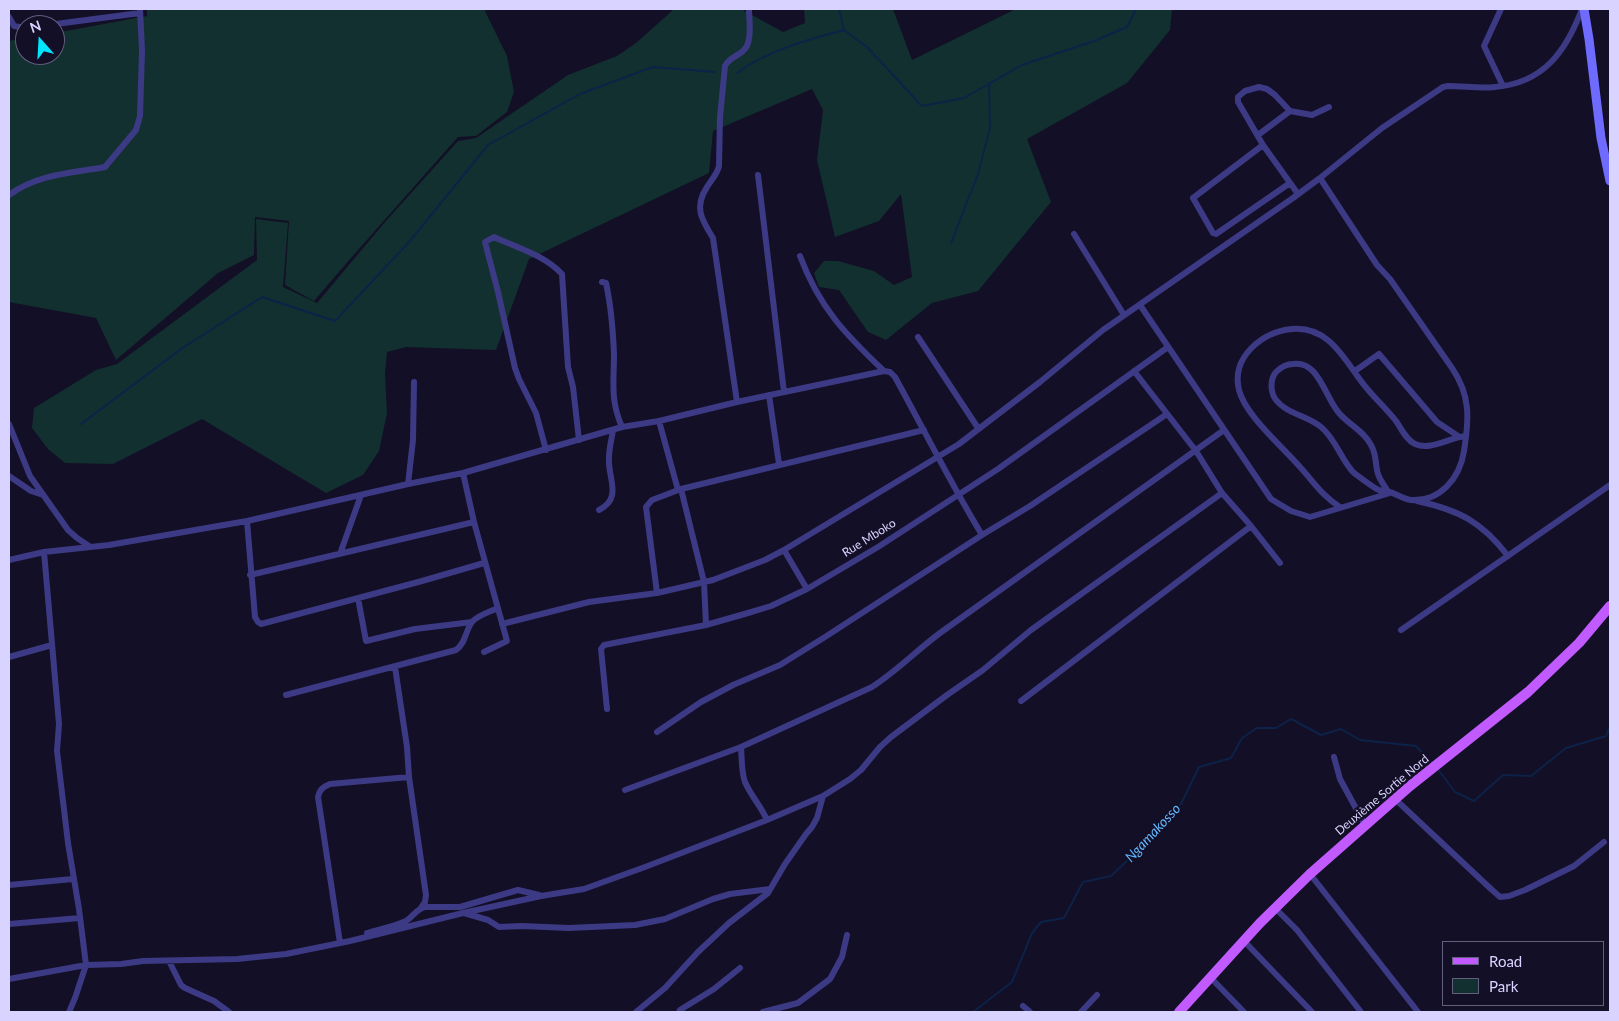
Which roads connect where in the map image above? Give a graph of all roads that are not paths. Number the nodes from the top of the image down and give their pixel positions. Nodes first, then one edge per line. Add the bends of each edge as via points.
1 (749, 9) edge
2 (1501, 9) edge
3 (1583, 9) edge
4 (140, 11) edge
5 (65, 22) edge
6 (1503, 86) junction
7 (1329, 107) dead end
8 (1290, 110) junction
9 (1258, 135) junction
10 (1263, 146) junction
11 (758, 175) dead end
12 (1320, 178) junction
13 (1610, 181) edge
14 (1290, 183) junction
15 (1298, 194) junction
16 (9, 195) edge
17 (1074, 234) dead end
18 (800, 256) dead end
19 (602, 282) dead end
20 (1140, 305) junction
21 (1124, 315) junction
22 (918, 337) dead end
23 (1168, 347) junction
24 (884, 371) junction
25 (1134, 371) junction
26 (1354, 371) junction
27 (414, 382) dead end
28 (784, 392) junction
29 (769, 395) junction
30 (737, 402) junction
31 (1167, 414) junction
32 (659, 420) junction
33 (9, 424) edge
34 (622, 427) junction
35 (978, 428) junction
36 (924, 430) junction
37 (1224, 430) junction
38 (612, 431) junction
39 (1458, 436) junction
40 (1466, 436) junction
41 (579, 440) junction
42 (546, 450) junction
43 (1196, 451) junction
44 (939, 457) junction
45 (779, 464) junction
46 (1378, 473) junction
47 (463, 474) junction
48 (9, 476) edge
49 (1366, 481) junction
50 (408, 484) junction
51 (1610, 484) edge
52 (680, 489) junction
53 (1222, 492) junction
54 (1389, 492) junction
55 (42, 494) junction
56 (361, 495) junction
57 (958, 495) junction
58 (1411, 500) junction
59 (1340, 507) junction
60 (599, 510) dead end
61 (247, 521) junction
62 (474, 522) junction
63 (1251, 526) junction
64 (982, 535) junction
65 (89, 546) junction
66 (784, 550) junction
67 (44, 552) junction
68 (340, 554) junction
69 (1508, 556) junction
70 (9, 560) edge
71 (484, 563) junction
72 (1280, 563) dead end
73 (250, 575) junction
74 (704, 582) junction
75 (807, 589) junction
76 (657, 593) junction
77 (358, 598) junction
78 (1610, 606) edge
79 (498, 608) junction
80 (472, 622) junction
81 (502, 624) junction
82 (706, 625) junction
83 (1401, 630) dead end
84 (52, 645) junction
85 (484, 652) dead end
86 (9, 657) edge
87 (395, 667) junction
88 (286, 695) dead end
89 (1021, 701) dead end
90 (607, 709) dead end
91 (657, 732) dead end
92 (741, 747) junction
93 (1334, 756) dead end
94 (409, 777) junction
95 (625, 790) dead end
96 (823, 796) junction
97 (1394, 799) junction
98 (767, 820) junction
99 (1365, 824) junction
100 (1604, 842) dead end
101 (1310, 874) junction
102 (73, 879) junction
103 (9, 885) edge
104 (770, 889) junction
105 (541, 896) junction
106 (421, 908) junction
107 (1274, 908) junction
108 (463, 913) junction
109 (80, 918) junction
110 (9, 924) edge
111 (847, 935) dead end
112 (350, 941) junction
113 (1244, 941) junction
114 (340, 943) junction
115 (169, 961) junction
116 (86, 965) junction
117 (740, 968) dead end
118 (1210, 977) junction
119 (9, 979) edge
120 (1096, 995) dead end
121 (1023, 1006) dead end
122 (1182, 1011) edge
123 (68, 1012) edge
124 (229, 1012) edge
125 (636, 1012) edge
126 (680, 1012) edge
127 (763, 1012) edge
128 (1030, 1012) edge
129 (1081, 1012) edge
130 (1244, 1012) edge
131 (1312, 1012) edge
132 (1361, 1012) edge
133 (1418, 1012) edge

1 - 30 street via 746,48 725,66 719,166 700,204 703,222 713,238
2 - 6 street via 1484,46
3 - 6 street via 1563,50 1554,61 1529,78
3 - 13 street
4 - 5 street
4 - 16 street via 142,82 136,130 105,167 44,177
6 - 12 street via 1443,87 1382,128
7 - 8 street via 1312,115
8 - 9 street
8 - 9 street via 1267,89 1245,90 1238,97 1238,102
9 - 10 street
10 - 14 street
10 - 14 street via 1193,198 1213,234
11 - 28 street
12 - 15 street
12 - 40 street via 1460,380 1466,396
14 - 15 street
15 - 20 street
17 - 21 street
18 - 24 street via 830,316
19 - 34 street via 606,283 614,350 614,401
20 - 21 street
20 - 23 street
21 - 35 street
22 - 35 street
23 - 25 street, Rue Mboko
23 - 37 street
24 - 28 street
24 - 36 street via 895,377
25 - 31 street
25 - 57 street, Rue Mboko
26 - 39 street via 1415,444 1434,445
26 - 39 street via 1379,354 1437,422
26 - 59 street via 1328,340 1307,330 1294,329 1276,332 1251,347 1239,374 1241,396 1252,413 1319,490
27 - 50 street
28 - 29 street
29 - 30 street
29 - 45 street
30 - 32 street
31 - 43 street
31 - 64 street
32 - 34 street
32 - 52 street
33 - 55 street via 30,476
34 - 38 street
35 - 44 street
36 - 44 street
36 - 45 street
37 - 43 street
37 - 59 street via 1271,499 1291,511 1310,517
38 - 41 street
38 - 60 street via 609,459 612,495 607,506
39 - 40 street
40 - 58 street via 1462,460 1449,485 1427,498
41 - 42 street
41 - 42 street via 568,367 562,274 542,258 494,237 485,242 515,368 536,414
42 - 47 street
43 - 53 street
43 - 92 street via 918,649 890,676
44 - 57 street
44 - 66 street
45 - 52 street
46 - 49 street
46 - 49 street via 1371,444 1333,405 1317,376 1305,365 1297,363 1282,367 1271,382 1276,400 1321,427 1349,467
46 - 54 street
47 - 50 street
47 - 62 street
48 - 55 street via 31,491
49 - 54 street via 1377,490
50 - 56 street
51 - 69 street
52 - 74 street
52 - 76 street via 646,506
53 - 63 street
53 - 96 street via 1030,630 983,670 880,747 861,770
54 - 58 street
54 - 59 street
55 - 65 street via 68,530
56 - 61 street
56 - 68 street
57 - 64 street
57 - 75 street, Rue Mboko
58 - 69 street via 1438,506 1470,519 1482,527
61 - 65 street
61 - 73 street
62 - 68 street
62 - 71 street
63 - 72 street
63 - 89 street
64 - 91 street via 825,637 780,664 701,702
65 - 67 street
66 - 74 street
66 - 75 street
67 - 70 street
67 - 84 street
68 - 73 street
69 - 83 street
71 - 77 street
71 - 79 street
73 - 77 street via 255,617 261,624
74 - 76 street
74 - 82 street
75 - 82 street, Rue Mboko via 771,606
76 - 81 street via 589,602
77 - 80 street via 366,641 415,629
78 - 97 main road, Deuxième Sortie Nord via 1552,670 1521,698
79 - 80 street
79 - 81 street
80 - 87 street via 463,644 456,650
81 - 85 street via 506,642
82 - 90 street, Rue Mboko via 602,647
84 - 86 street
84 - 102 street via 59,724 56,751
87 - 88 street
87 - 94 street
92 - 95 street
92 - 98 street via 745,782
93 - 99 street via 1340,779
94 - 106 street via 426,895
94 - 114 street via 330,784 319,793
96 - 98 street
96 - 104 street via 812,828
97 - 99 main road, Deuxième Sortie Nord
97 - 100 street via 1500,897 1525,890 1574,866
98 - 105 street via 599,884
99 - 101 main road, Deuxième Sortie Nord
101 - 107 main road, Deuxième Sortie Nord
101 - 133 street
102 - 103 street
102 - 109 street
104 - 108 street via 730,894 665,919 635,925 499,927 488,920
104 - 125 street via 764,898 729,923 665,988
105 - 106 street via 518,890 460,907
105 - 108 street
106 - 112 street via 408,920
107 - 113 main road, Deuxième Sortie Nord
107 - 132 street via 1298,930
108 - 112 street
109 - 110 street
109 - 116 street
111 - 127 street via 842,957 830,979 798,1003
112 - 114 street
113 - 118 main road, Deuxième Sortie Nord
113 - 131 street
114 - 115 street via 286,954
115 - 116 street
115 - 124 street via 181,985
116 - 119 street
116 - 123 street
117 - 126 street
118 - 122 main road, Deuxième Sortie Nord
118 - 130 street
120 - 129 street
121 - 128 street

